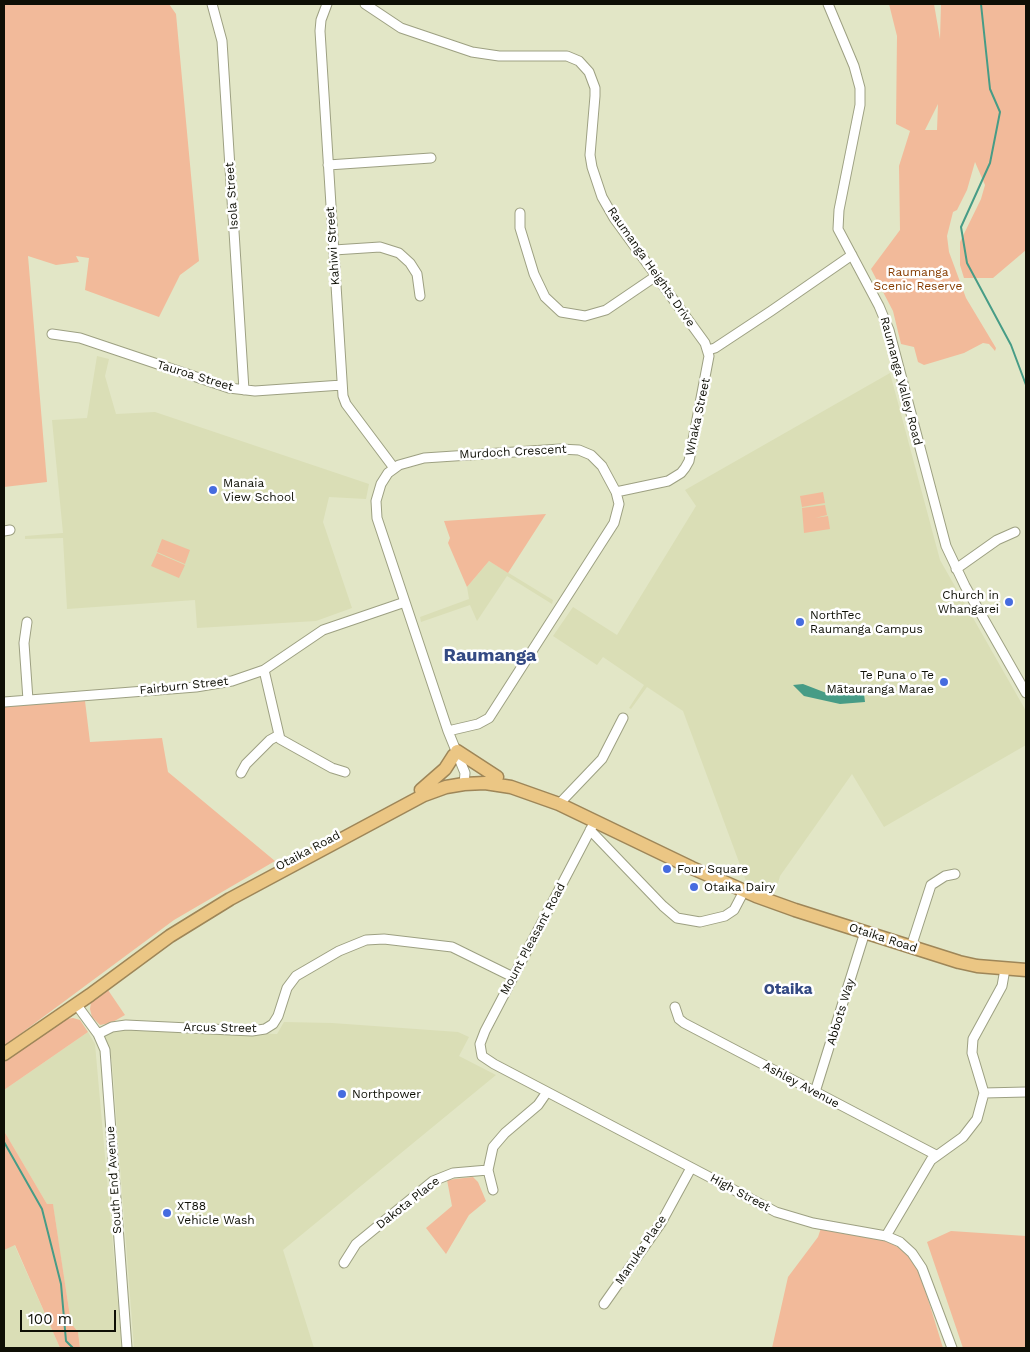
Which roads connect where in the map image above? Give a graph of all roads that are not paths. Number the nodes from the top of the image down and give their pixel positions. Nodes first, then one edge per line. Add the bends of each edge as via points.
1 (212, 4) edge
2 (365, 4) edge
3 (828, 4) edge
4 (329, 5) edge
5 (431, 158) dead end
6 (328, 165) junction
7 (520, 213) dead end
8 (334, 250) junction
9 (852, 255) junction
10 (656, 276) junction
11 (420, 296) dead end
12 (52, 334) dead end
13 (708, 350) junction
14 (342, 385) junction
15 (244, 390) junction
16 (394, 468) junction
17 (616, 492) junction
18 (1015, 532) dead end
19 (956, 569) junction
20 (405, 602) junction
21 (27, 622) dead end
22 (264, 670) junction
23 (1026, 693) edge
24 (28, 700) junction
25 (4, 702) edge
26 (623, 718) dead end
27 (448, 730) junction
28 (279, 735) junction
29 (455, 749) junction
30 (241, 772) dead end
31 (345, 772) dead end
32 (497, 777) junction
33 (463, 779) junction
34 (421, 790) junction
35 (559, 804) junction
36 (593, 826) junction
37 (955, 874) dead end
38 (744, 891) junction
39 (865, 932) junction
40 (911, 947) junction
41 (1005, 969) junction
42 (1026, 970) edge
43 (513, 977) junction
44 (78, 1002) junction
45 (674, 1007) dead end
46 (98, 1034) junction
47 (4, 1054) edge
48 (485, 1059) joint
49 (547, 1092) junction
50 (815, 1092) junction
51 (1026, 1092) edge
52 (984, 1093) junction
53 (936, 1155) junction
54 (690, 1168) junction
55 (488, 1170) junction
56 (493, 1190) dead end
57 (886, 1236) junction
58 (344, 1264) dead end
59 (604, 1304) dead end
60 (127, 1348) edge
61 (952, 1348) edge

1 - 15 street, Isola Street via 222,41
2 - 10 street, Raumanga Heights Drive via 402,28 472,52 499,56 559,55 579,61 589,72 595,88 590,146 596,180 614,218
3 - 9 street, Raumanga Valley Road via 860,88 860,105 838,226
4 - 6 street, Kahiwi Street via 321,20 320,31
5 - 6 street
6 - 8 street, Kahiwi Street
7 - 10 street via 520,228 534,274 545,296 561,312 585,316 606,310
8 - 11 street via 380,247 399,253 417,274
8 - 14 street, Kahiwi Street
9 - 13 street
9 - 19 street, Raumanga Valley Road via 889,330 942,533
10 - 13 street, Raumanga Heights Drive
12 - 15 street, Tauroa Street via 80,338 229,388
13 - 17 street, Whaka Street via 707,369 685,468 668,481
14 - 15 street, Tauroa Street
14 - 16 street, Kahiwi Street via 346,404
16 - 17 street, Murdoch Crescent via 424,458 572,449 597,459
16 - 20 street via 381,484 376,513
17 - 27 street via 619,504 614,523 489,718 478,724
18 - 19 street via 997,540
19 - 23 street, Raumanga Valley Road
20 - 22 street, Fairburn Street via 323,630
20 - 27 street
21 - 24 street via 24,643
22 - 24 street, Fairburn Street via 215,685
22 - 28 street
24 - 25 street, Fairburn Street
26 - 35 street via 602,759
27 - 29 street
28 - 30 street via 270,740
28 - 31 street via 284,742
29 - 32 highway
29 - 33 street
29 - 34 highway via 445,769
32 - 33 highway, Otaika Road
32 - 35 highway, Otaika Road via 527,785
33 - 34 highway, Otaika Road
33 - 35 highway, Otaika Road via 511,787
33 - 44 highway, Otaika Road via 424,795 230,899 170,936
34 - 44 highway, Otaika Road via 176,926 85,992
35 - 36 highway, Otaika Road
36 - 38 highway, Otaika Road
36 - 38 street, Otaika Road via 677,918 700,922 725,916 734,910
36 - 43 street, Mount Pleasant Road
37 - 40 street via 944,876 932,885
38 - 39 highway, Otaika Road
39 - 40 highway, Otaika Road
39 - 50 street, Abbots Way
40 - 41 highway, Otaika Road via 959,962
41 - 42 highway, Otaika Road
41 - 52 street via 1002,986 973,1039 972,1053
43 - 46 street, Arcus Street via 452,948 366,940 339,951 296,976 287,988 278,1016 265,1029 126,1025
43 - 48 street, Mount Pleasant Road via 481,1039 480,1048
44 - 46 street
44 - 47 highway, Otaika Road
45 - 50 street, Ashley Avenue via 684,1023
46 - 60 street, South End Avenue via 105,1050 129,1326
48 - 49 street, High Street
49 - 54 street, High Street
49 - 55 street via 535,1109 497,1142
50 - 53 street, Ashley Avenue
51 - 52 street
52 - 53 street via 980,1114 971,1128
53 - 57 street
54 - 57 street, High Street via 785,1216
54 - 59 street, Manuka Place via 661,1224
55 - 56 street
55 - 58 street, Dakota Place via 453,1173 433,1181 356,1244
57 - 61 street, High Street via 900,1242 918,1260 932,1289

